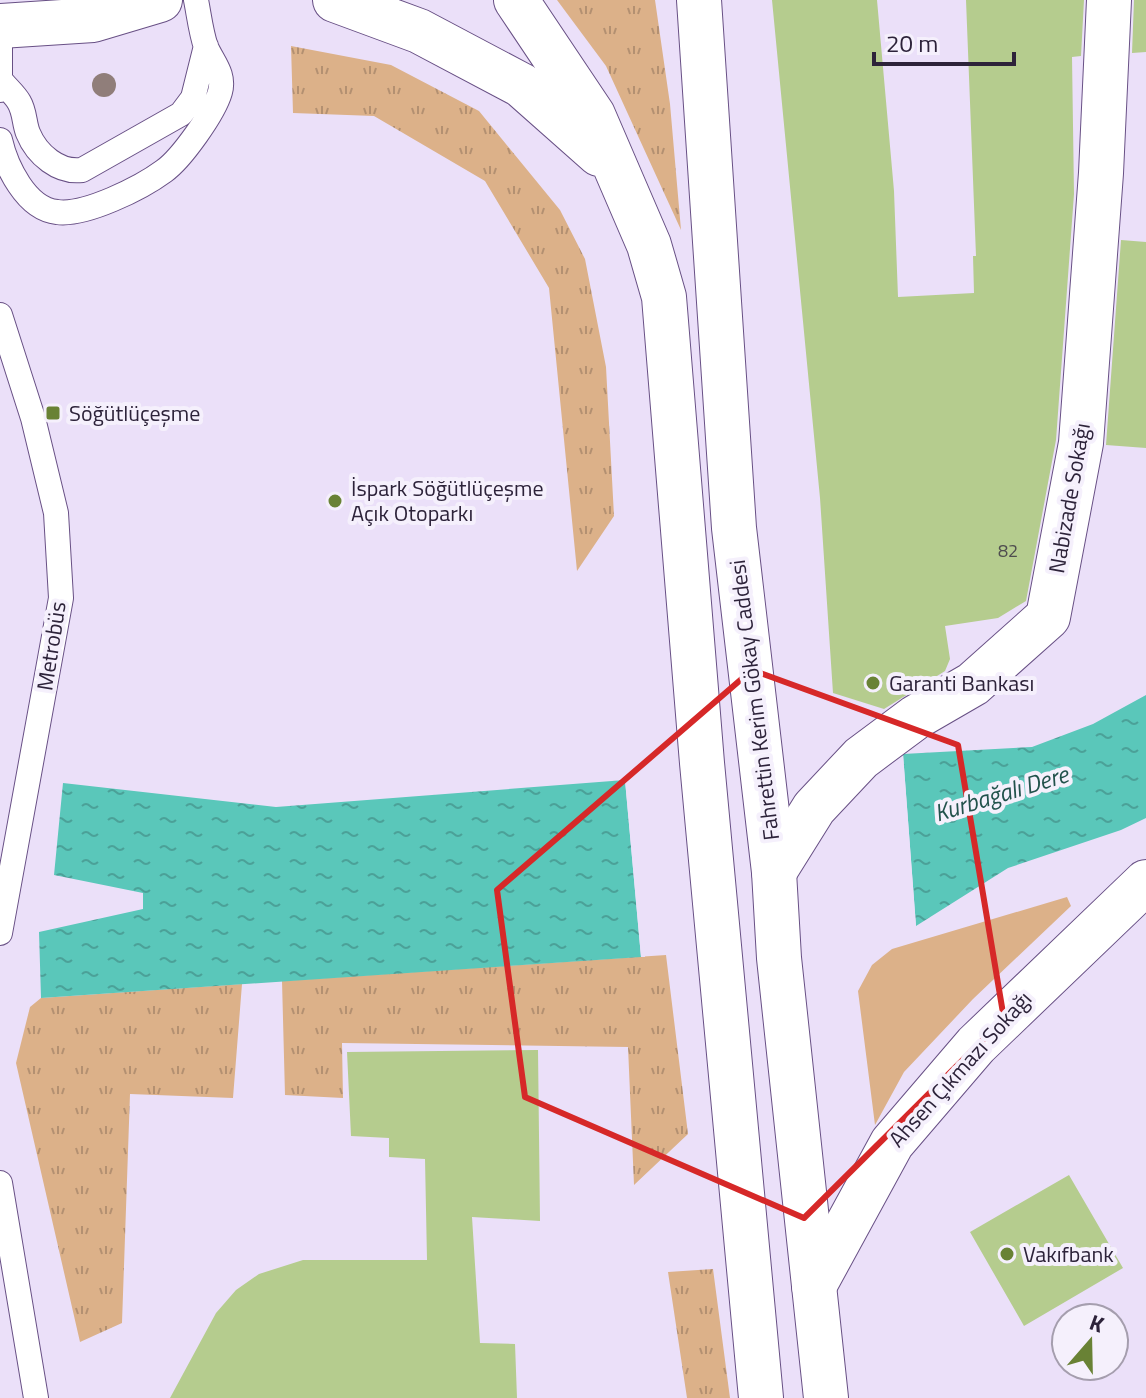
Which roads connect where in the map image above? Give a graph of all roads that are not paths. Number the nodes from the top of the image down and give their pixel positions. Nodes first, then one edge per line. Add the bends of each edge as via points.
1 (160, 0) edge
2 (196, 0) edge
3 (335, 0) edge
4 (516, 0) edge
5 (699, 0) edge
6 (1109, 0) edge
7 (0, 26) edge
8 (0, 38) edge
9 (206, 46) junction
10 (1, 86) edge
11 (0, 140) edge
12 (620, 172) junction
13 (0, 315) edge
14 (774, 872) junction
15 (1146, 882) edge
16 (0, 933) edge
17 (0, 1183) edge
18 (814, 1286) junction
19 (36, 1398) edge
20 (761, 1398) edge
21 (826, 1398) edge

1 - 7 main road via 93,20
2 - 9 lane
3 - 12 main road via 419,31 521,85
4 - 12 main road via 593,115
5 - 14 main road, Fahrettin Kerim Gökay Caddesi via 734,528
6 - 14 main road, Nabizade Sokağı via 1081,443 1048,617 973,684 861,758 814,808
8 - 10 lane
9 - 10 lane via 193,98 181,114 82,170 67,172 37,148 18,100
9 - 11 lane via 221,75 220,93 202,125 165,171 92,208 56,213 29,197 5,159
12 - 20 main road via 664,297
13 - 16 lane, Metrobüs via 56,513 61,598
14 - 18 main road, Fahrettin Kerim Gökay Caddesi
15 - 18 main road, Ahsen Çıkmazı Sokağı via 997,1024 892,1143
17 - 19 lane
18 - 21 main road, Fahrettin Kerim Gökay Caddesi

